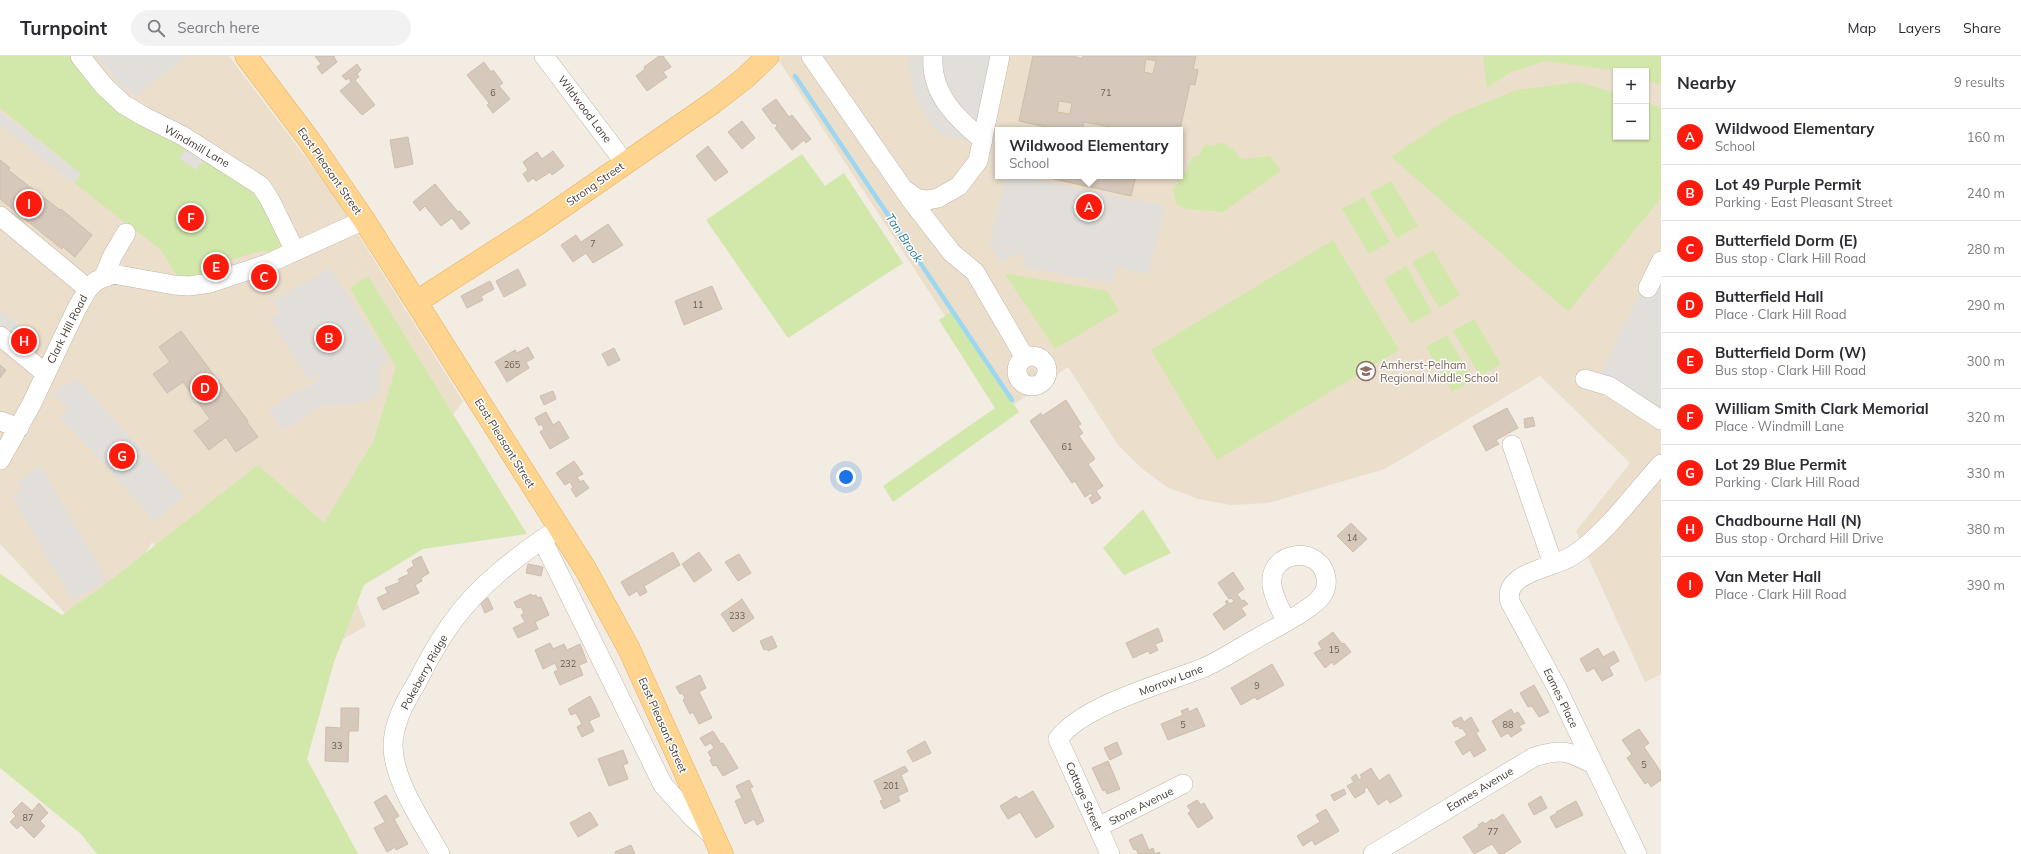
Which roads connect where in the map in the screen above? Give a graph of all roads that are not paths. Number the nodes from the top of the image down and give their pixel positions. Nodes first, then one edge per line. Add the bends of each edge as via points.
1 (80, 56) edge
2 (246, 56) edge
3 (544, 56) edge
4 (768, 56) edge
5 (811, 56) edge
6 (933, 56) edge
7 (1000, 56) edge
8 (983, 140) junction
9 (625, 163) junction
10 (903, 188) junction
11 (0, 216) edge
12 (364, 220) junction
13 (126, 232) dead end
14 (295, 252) junction
15 (1661, 260) edge
16 (104, 276) junction
17 (88, 288) junction
18 (1648, 288) dead end
19 (416, 302) junction
20 (0, 336) edge
21 (1025, 358) dead end
22 (45, 373) junction
23 (1585, 379) dead end
24 (1661, 420) edge
25 (0, 421) edge
26 (19, 428) junction
27 (1512, 445) dead end
28 (0, 460) edge
29 (1661, 464) edge
30 (551, 533) junction
31 (1553, 564) junction
32 (1286, 621) dead end
33 (1058, 739) joint
34 (1593, 764) junction
35 (1183, 784) dead end
36 (1098, 828) junction
37 (719, 846) edge
38 (440, 854) edge
39 (1110, 854) edge
40 (1373, 854) edge
41 (1637, 854) edge

1 - 14 street, Windmill Lane via 103,85 128,107 183,136 261,186
2 - 12 main road, East Pleasant Street
3 - 9 street, Wildwood Lane
4 - 9 main road, Strong Street via 729,91
5 - 10 street
6 - 8 street via 934,81 948,106 960,121
7 - 8 street
8 - 10 street via 978,161 959,186 938,198 928,200 914,197
9 - 19 main road, Strong Street via 539,224
10 - 21 street via 952,253 975,272
11 - 17 street
12 - 14 street
12 - 19 main road, East Pleasant Street
13 - 16 street
14 - 16 street via 242,273 198,285 174,285 125,275
15 - 18 street
16 - 17 street, Clark Hill Road
17 - 22 street, Clark Hill Road
19 - 30 main road, East Pleasant Street
20 - 22 street
22 - 26 street, Clark Hill Road
23 - 24 street via 1609,386
25 - 26 street
26 - 28 street, Clark Hill Road
27 - 31 street
29 - 31 street via 1593,538 1572,557
30 - 37 main road, East Pleasant Street via 586,570 628,649
30 - 37 street via 663,785
30 - 38 street, Pokeberry Ridge via 514,560 473,598 451,624 408,697 396,723 393,746 396,769
31 - 34 street, Eames Place via 1520,578 1508,595
32 - 33 street, Morrow Lane via 1204,667 1088,714 1065,729
33 - 36 street, Cottage Street
34 - 40 street, Eames Avenue via 1562,751 1552,751 1534,757
34 - 41 street, Eames Place
35 - 36 street, Stone Avenue
36 - 39 street, Cottage Street

